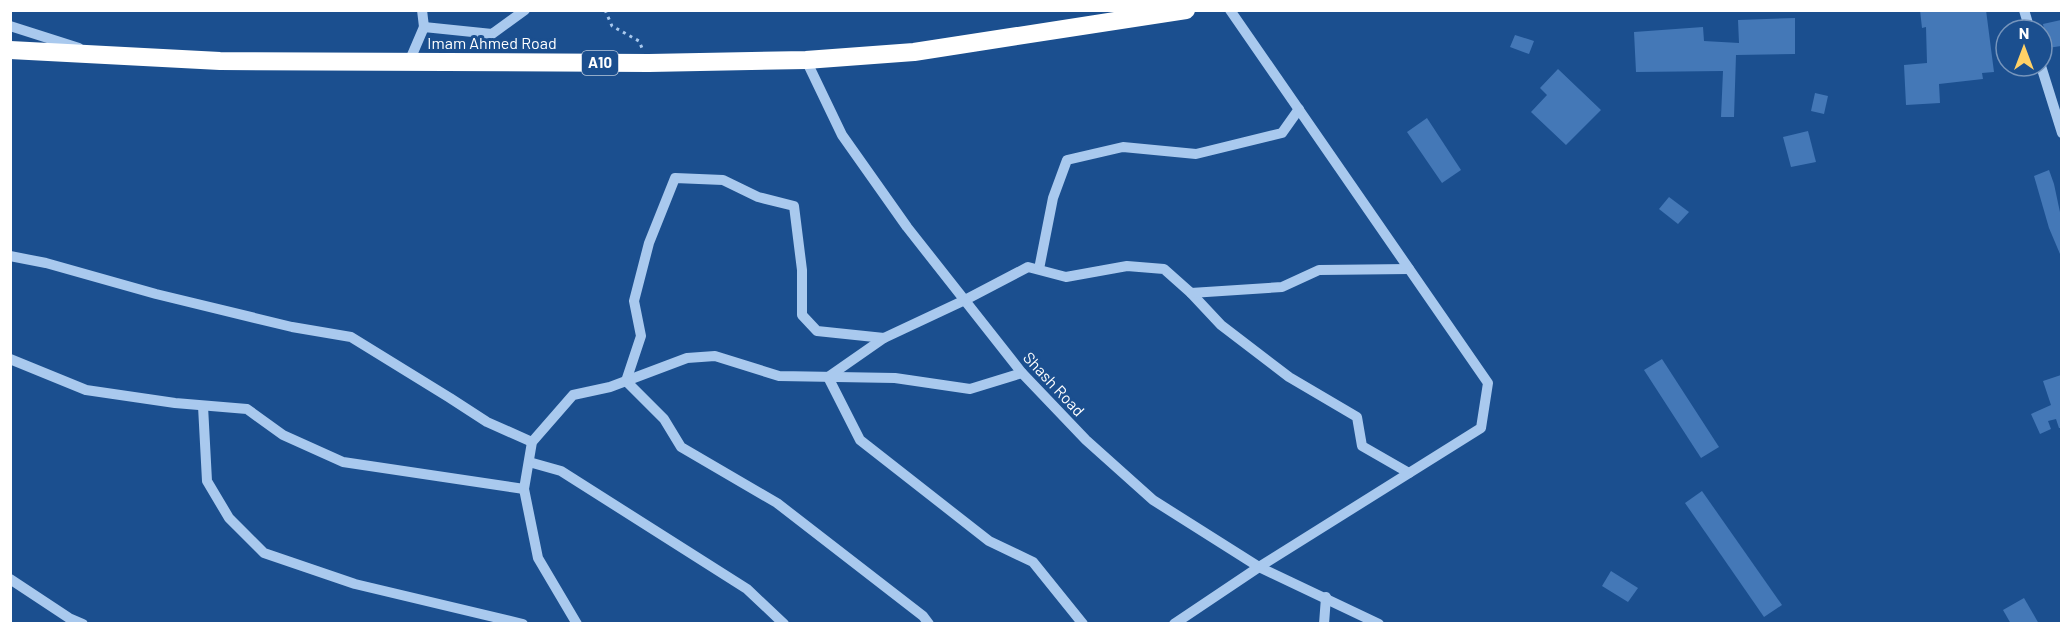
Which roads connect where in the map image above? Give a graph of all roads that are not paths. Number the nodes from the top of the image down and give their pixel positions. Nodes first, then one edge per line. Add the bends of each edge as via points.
1 (422, 10) edge
2 (525, 10) edge
3 (1186, 10) edge
4 (1230, 10) edge
5 (10, 26) edge
6 (424, 27) junction
7 (10, 50) edge
8 (102, 55) junction
9 (807, 60) junction
10 (409, 62) junction
11 (2045, 78) edge
12 (1299, 109) junction
13 (2061, 133) edge
14 (10, 256) edge
15 (1410, 269) junction
16 (1039, 270) junction
17 (1191, 293) junction
18 (965, 300) junction
19 (884, 338) junction
20 (10, 359) edge
21 (1022, 373) junction
22 (828, 377) junction
23 (626, 381) junction
24 (203, 406) junction
25 (532, 442) junction
26 (529, 462) junction
27 (1410, 473) junction
28 (524, 489) junction
29 (1259, 567) junction
30 (10, 579) edge
31 (1326, 597) junction
32 (83, 624) edge
33 (523, 624) edge
34 (577, 624) edge
35 (784, 624) edge
36 (929, 624) edge
37 (1083, 624) edge
38 (1174, 624) edge
39 (1324, 624) edge
40 (1379, 624) edge

1 - 6 street
2 - 6 street via 492,34
3 - 9 highway, Imam Ahmed Road / A10 via 914,52
4 - 12 street
5 - 8 street
6 - 10 street
7 - 8 highway, Imam Ahmed Road / A10
8 - 10 highway, Imam Ahmed Road / A10 via 220,61
9 - 10 highway, Imam Ahmed Road / A10
9 - 18 street, Shash Road via 842,135
11 - 13 street
12 - 15 street
12 - 16 street via 1282,133 1196,154 1123,147 1067,160 1053,198
14 - 25 street via 292,327 351,337 487,422
15 - 17 street via 1320,270 1282,286
15 - 27 street via 1488,383 1481,428
16 - 17 street via 1066,277 1126,266 1164,269
16 - 18 street via 1028,267
17 - 27 street via 1221,325 1289,377 1357,417 1362,446
18 - 19 street
18 - 21 street, Shash Road
19 - 22 street
19 - 23 street via 817,331 802,315 802,270 794,206 758,197 723,180 675,178 649,243 634,301 641,336
20 - 24 street via 86,390
21 - 22 street via 970,389 895,378
21 - 29 street, Shash Road via 1086,440 1153,500
22 - 23 street via 779,376 715,356 687,358
22 - 37 street via 860,440 989,541 1033,562
23 - 25 street via 573,395
23 - 36 street via 664,419 681,447 777,504 924,616
24 - 28 street via 247,409 283,435 343,462
24 - 33 street via 207,481 229,518 264,553 355,584
25 - 26 street
26 - 28 street
26 - 35 street via 561,471 747,589
27 - 29 street
28 - 34 street via 538,558
29 - 31 street, Shash Road
29 - 38 street
30 - 32 street
31 - 39 street
31 - 40 street, Shash Road

